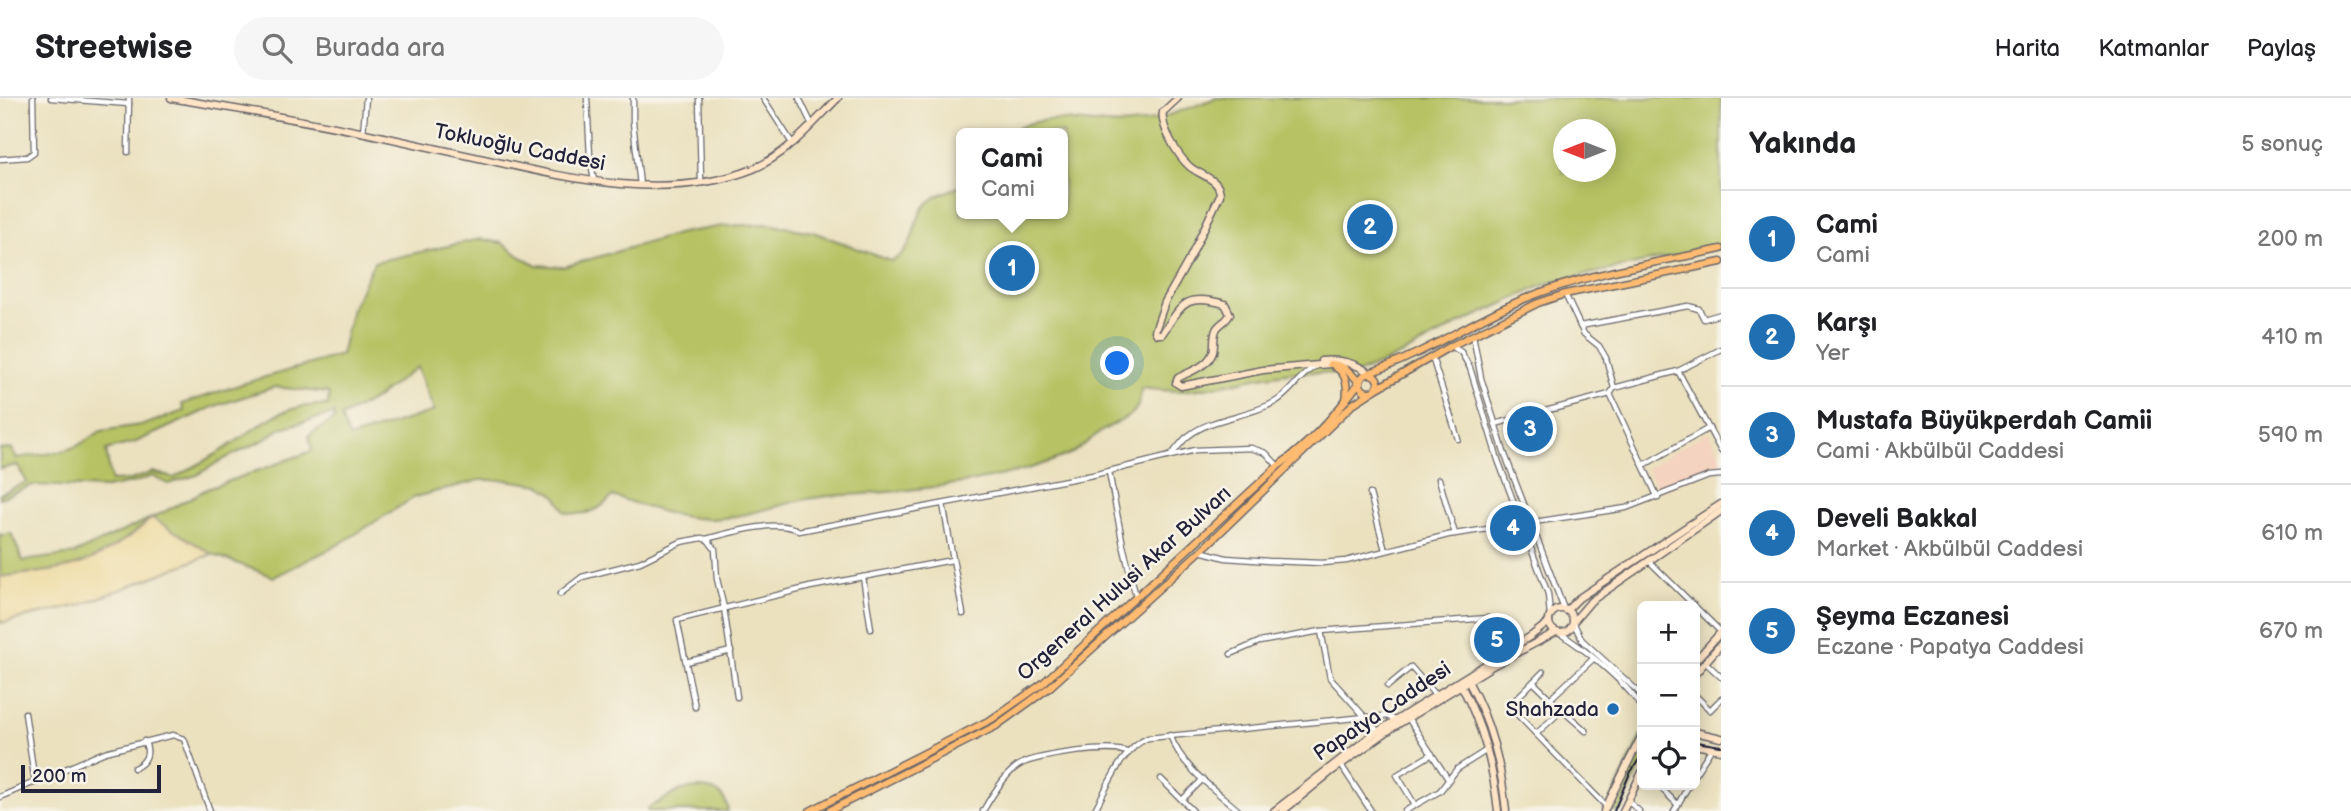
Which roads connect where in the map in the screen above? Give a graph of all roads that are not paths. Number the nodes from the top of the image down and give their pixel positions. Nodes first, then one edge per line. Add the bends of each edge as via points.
1 (33, 98) edge
2 (51, 98) edge
3 (171, 98) edge
4 (366, 98) edge
5 (587, 98) edge
6 (633, 98) edge
7 (699, 98) edge
8 (763, 98) edge
9 (799, 98) edge
10 (838, 98) edge
11 (1178, 98) edge
12 (129, 101) edge
13 (812, 125) junction
14 (363, 133) junction
15 (793, 144) junction
16 (128, 152) dead end
17 (0, 159) edge
18 (701, 181) junction
19 (594, 182) junction
20 (640, 185) junction
21 (1721, 249) edge
22 (1721, 262) edge
23 (1565, 294) junction
24 (1721, 314) edge
25 (1580, 327) junction
26 (1473, 335) junction
27 (1451, 346) junction
28 (1721, 349) edge
29 (1432, 356) junction
30 (1318, 365) junction
31 (1330, 365) junction
32 (1306, 366) junction
33 (1678, 371) junction
34 (1370, 373) junction
35 (1359, 383) junction
36 (1614, 388) junction
37 (1373, 391) junction
38 (1610, 394) junction
39 (1346, 401) junction
40 (1495, 424) junction
41 (1709, 428) junction
42 (1458, 439) dead end
43 (1721, 451) edge
44 (1171, 455) junction
45 (1644, 465) junction
46 (1278, 466) junction
47 (1109, 472) junction
48 (1721, 475) edge
49 (1439, 479) dead end
50 (1370, 494) dead end
51 (1658, 498) junction
52 (943, 504) junction
53 (1721, 505) edge
54 (1721, 511) edge
55 (1530, 523) junction
56 (1522, 524) junction
57 (1455, 534) junction
58 (706, 539) junction
59 (1385, 550) junction
60 (1199, 551) junction
61 (1648, 560) junction
62 (952, 561) junction
63 (863, 577) junction
64 (560, 594) dead end
65 (1136, 598) junction
66 (724, 608) junction
67 (1566, 610) junction
68 (963, 614) dead end
69 (1550, 619) junction
70 (1574, 622) junction
71 (871, 629) dead end
72 (1321, 631) junction
73 (1721, 632) edge
74 (1557, 633) junction
75 (1721, 644) edge
76 (1514, 646) junction
77 (731, 651) junction
78 (1231, 654) dead end
79 (1700, 655) edge
80 (1594, 659) junction
81 (686, 662) junction
82 (1705, 662) junction
83 (1700, 668) edge
84 (1543, 672) dead end
85 (1721, 677) edge
86 (1468, 681) junction
87 (1533, 682) junction
88 (1461, 685) junction
89 (1388, 686) dead end
90 (1637, 690) edge
91 (1435, 695) junction
92 (737, 697) dead end
93 (1550, 699) junction
94 (1721, 699) edge
95 (1637, 700) edge
96 (1700, 700) edge
97 (695, 707) dead end
98 (1562, 710) junction
99 (25, 713) dead end
100 (1363, 718) junction
101 (1408, 718) junction
102 (1396, 722) junction
103 (1586, 731) dead end
104 (1379, 733) junction
105 (1700, 733) edge
106 (1536, 734) junction
107 (1170, 735) junction
108 (1721, 738) edge
109 (144, 741) junction
110 (1637, 745) edge
111 (1700, 746) edge
112 (1712, 748) junction
113 (1488, 749) junction
114 (1721, 750) edge
115 (1129, 753) junction
116 (1432, 754) junction
117 (1340, 765) junction
118 (1700, 766) edge
119 (134, 768) dead end
120 (1161, 779) dead end
121 (1203, 779) junction
122 (1448, 779) junction
123 (1637, 782) edge
124 (36, 783) junction
125 (1663, 790) edge
126 (1686, 790) edge
127 (0, 797) edge
128 (1182, 800) junction
129 (1628, 801) junction
130 (1415, 805) junction
131 (1678, 805) junction
132 (1605, 808) edge
133 (1285, 810) edge
134 (210, 811) edge
135 (810, 811) edge
136 (829, 811) edge
137 (983, 811) edge
138 (1094, 811) edge
139 (1193, 811) edge
140 (1239, 811) edge
141 (1274, 811) edge
142 (1371, 811) edge
143 (1405, 811) edge
144 (1497, 811) edge
145 (1506, 811) edge
146 (1623, 811) edge
147 (1639, 811) edge
148 (1674, 811) edge

1 - 17 street via 34,152
2 - 12 street
3 - 14 street, Tokluoğlu Caddesi
4 - 14 street
5 - 19 street
6 - 20 street
7 - 18 street
8 - 15 street
9 - 13 street
10 - 13 street, Tokluoğlu Caddesi
11 - 32 street via 1163,112 1164,128 1183,160 1215,182 1220,195 1155,331 1162,334 1179,307 1191,301 1225,304 1230,314 1215,331 1207,362 1176,383 1181,386
12 - 16 street
13 - 15 street, Tokluoğlu Caddesi
14 - 19 street, Tokluoğlu Caddesi
15 - 18 street, Tokluoğlu Caddesi via 752,169
18 - 20 street, Tokluoğlu Caddesi
19 - 20 street, Tokluoğlu Caddesi
21 - 34 main road via 1554,287
22 - 23 main road, Orgeneral Hulusi Akar Bulvarı
23 - 25 street
23 - 26 main road, Orgeneral Hulusi Akar Bulvarı
24 - 25 street via 1704,319 1699,309 1688,306
25 - 36 street via 1603,352
26 - 27 main road, Orgeneral Hulusi Akar Bulvarı
26 - 40 street
27 - 29 main road, Orgeneral Hulusi Akar Bulvarı
27 - 56 street via 1461,352 1469,368
28 - 33 street
29 - 37 main road, Orgeneral Hulusi Akar Bulvarı
29 - 42 street
30 - 31 street
30 - 32 street
30 - 44 street via 1272,404 1188,436
31 - 35 main road via 1345,369
31 - 39 main road via 1345,379
32 - 34 street via 1336,360
33 - 36 street
33 - 41 street
34 - 35 main road
34 - 37 main road via 1378,381
35 - 37 main road via 1361,389
35 - 39 main road, Orgeneral Hulusi Akar Bulvarı
36 - 38 street
37 - 60 main road, Orgeneral Hulusi Akar Bulvarı via 1353,404
38 - 40 street
38 - 45 street
39 - 46 main road, Orgeneral Hulusi Akar Bulvarı
40 - 55 street
41 - 43 street
41 - 45 street
44 - 46 street via 1251,447 1266,453
44 - 47 street
45 - 51 street
46 - 65 main road, Orgeneral Hulusi Akar Bulvarı
47 - 52 street
47 - 65 street
48 - 51 street
49 - 57 street
50 - 59 street
51 - 55 street via 1616,510
52 - 58 street via 799,531 784,525
52 - 62 street
53 - 67 street
54 - 61 street
55 - 56 street
55 - 67 street
56 - 57 street
56 - 69 street via 1548,594
57 - 59 street
58 - 64 street via 681,542 640,562 582,577
58 - 66 street via 715,549
59 - 60 street via 1322,563 1233,558
60 - 136 main road, Orgeneral Hulusi Akar Bulvarı via 1050,687 996,726
61 - 70 street via 1587,604
61 - 73 street
62 - 63 street
62 - 68 street
63 - 66 street
63 - 71 street
65 - 135 main road, Orgeneral Hulusi Akar Bulvarı via 1042,684 992,719
66 - 77 street
66 - 81 street via 677,620
67 - 69 street via 1555,611
67 - 70 street
69 - 74 street
69 - 76 street, Papatya Caddesi
70 - 74 street via 1568,632
70 - 90 street via 1582,640
72 - 76 street via 1488,618 1503,623
72 - 78 street via 1259,642
72 - 100 street via 1330,678
73 - 79 street
74 - 80 street
74 - 86 street, Papatya Caddesi
75 - 82 street
76 - 91 street, Papatya Caddesi
77 - 81 street
77 - 92 street
80 - 93 street
80 - 95 street
81 - 97 street
82 - 83 street
82 - 85 street
84 - 87 street
86 - 88 street, Papatya Caddesi
86 - 145 street via 1494,743
87 - 93 street
87 - 106 street via 1509,706
88 - 101 street, Papatya Caddesi
88 - 113 street
89 - 91 street via 1411,667
91 - 102 street, Papatya Caddesi
93 - 98 street
94 - 96 street via 1710,710
98 - 103 street
98 - 106 street
99 - 124 street
100 - 102 street via 1387,716
100 - 104 street
100 - 107 street
101 - 102 street, Papatya Caddesi
101 - 116 street
102 - 104 street, Papatya Caddesi
104 - 117 street, Papatya Caddesi
104 - 141 street, Papatya Caddesi
105 - 108 street
106 - 132 street
107 - 115 street via 1148,738
107 - 121 street via 1182,759
109 - 119 street via 147,756
109 - 124 street via 93,756
109 - 134 street via 173,735 184,739
110 - 132 street
111 - 112 street
112 - 114 street
112 - 118 street
113 - 122 street via 1464,762
113 - 144 street
115 - 137 street via 1091,749 1026,761 1014,769
115 - 138 street
116 - 122 street
116 - 130 street via 1397,775
117 - 133 street, Papatya Caddesi
117 - 142 street
120 - 128 street
121 - 128 street
121 - 140 street
122 - 130 street via 1440,791
123 - 129 street
124 - 127 street
125 - 131 street
126 - 131 street
128 - 139 street
129 - 146 street
129 - 147 street
130 - 143 street
131 - 148 street

